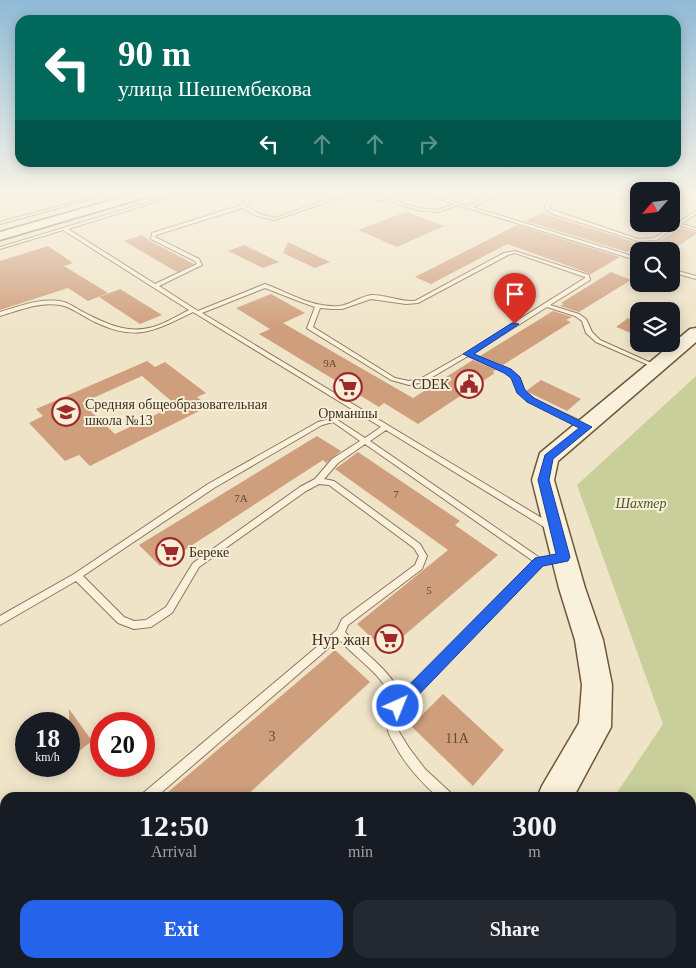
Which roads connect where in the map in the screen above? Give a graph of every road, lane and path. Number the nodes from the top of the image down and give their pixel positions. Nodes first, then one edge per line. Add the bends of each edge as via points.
1 (31, 238) edge
2 (79, 238) edge
3 (153, 238) edge
4 (569, 238) edge
5 (632, 238) edge
6 (656, 238) edge
7 (0, 248) edge
8 (630, 257) edge
9 (680, 273) edge
10 (696, 278) edge
11 (155, 286) junction
12 (546, 305) junction
13 (318, 307) junction
14 (196, 312) junction
15 (0, 314) edge
16 (696, 333) edge
17 (468, 354) junction
18 (655, 366) junction
19 (386, 427) junction
20 (586, 427) junction
21 (365, 441) junction
22 (318, 481) junction
23 (557, 532) junction
24 (564, 557) junction
25 (540, 561) junction
26 (77, 576) junction
27 (0, 621) edge
28 (340, 633) junction
29 (398, 706) junction
30 (153, 792) edge
31 (441, 792) edge
32 (557, 792) edge

1 - 7 lane
2 - 11 lane
3 - 11 lane via 197,260 200,265
4 - 8 lane
5 - 6 lane
9 - 10 lane
11 - 14 lane
12 - 13 lane via 588,279 587,276 515,252 416,302 405,304 368,297 342,307
12 - 17 lane
12 - 18 lane via 577,315 598,341
13 - 14 lane via 265,286
13 - 17 lane via 310,328 393,379 409,384 422,381
14 - 15 lane via 149,330 128,332 54,302 27,305
14 - 19 lane
16 - 18 street
17 - 20 lane via 508,371 515,377 520,391 531,400
18 - 20 street
19 - 21 lane
19 - 23 lane
20 - 23 street via 548,458 543,480
21 - 22 lane via 335,461
21 - 25 lane
21 - 26 lane via 334,420 320,423 211,486
22 - 26 lane via 196,565 169,610 148,624 134,625 121,620
22 - 28 lane via 331,483 417,546 423,556 419,567 345,622
23 - 24 street
24 - 25 lane
24 - 32 street via 589,640 597,685 595,727
25 - 29 lane
26 - 27 lane
28 - 29 lane via 386,678
28 - 30 lane
29 - 31 lane via 393,731 417,771

